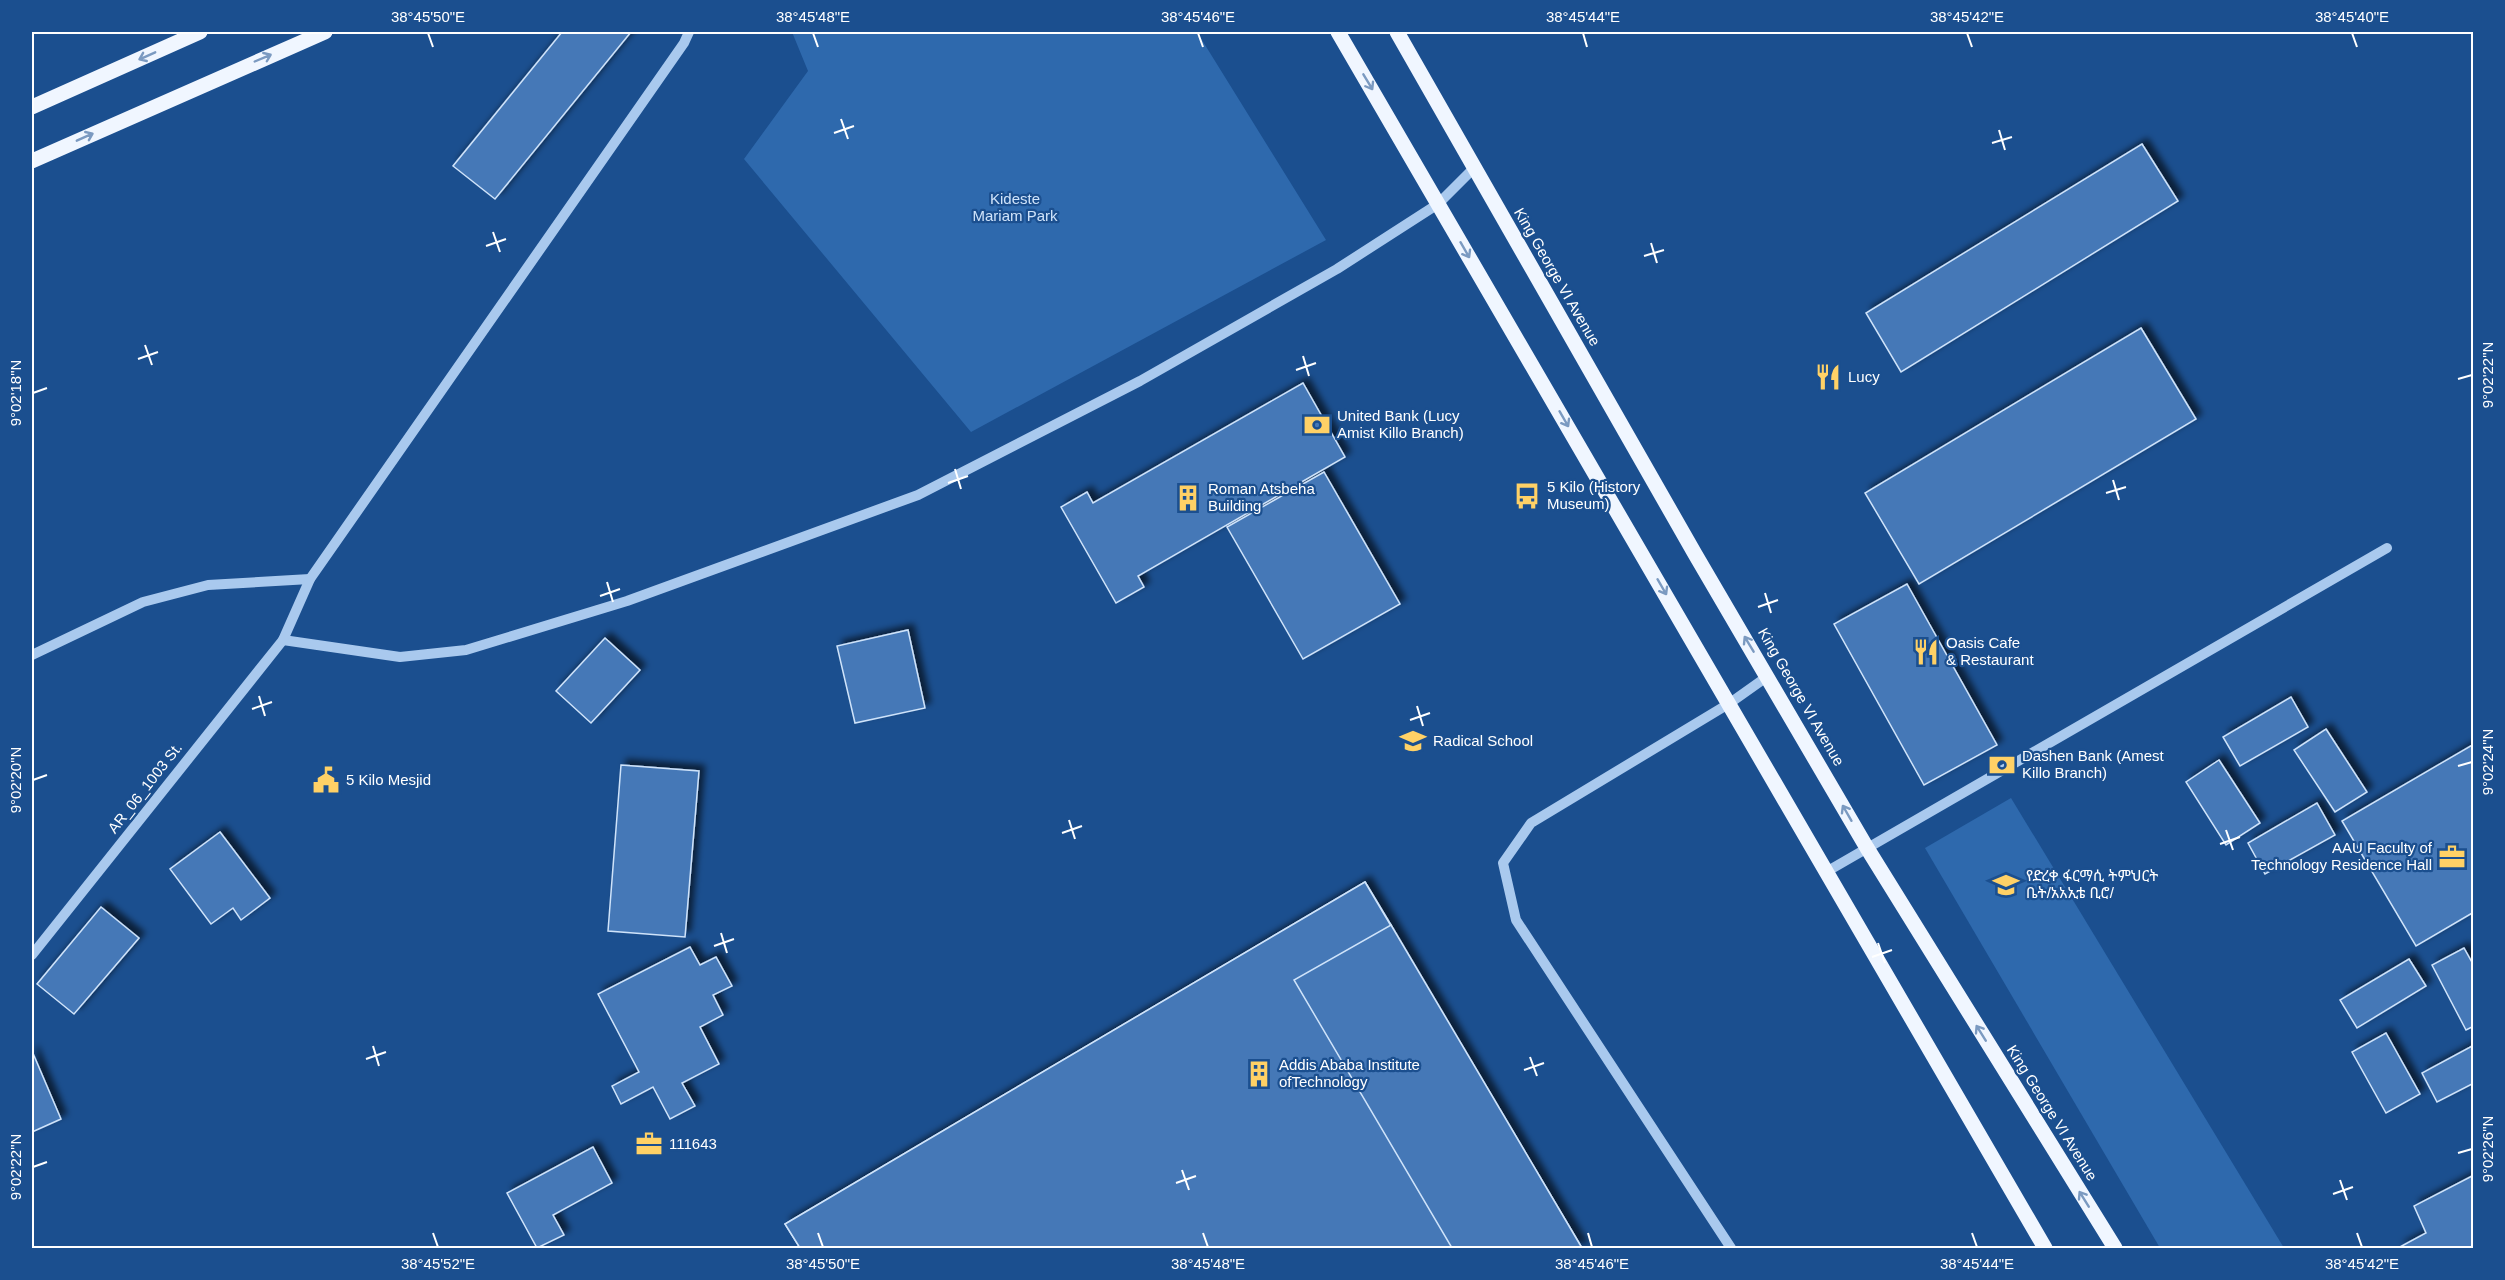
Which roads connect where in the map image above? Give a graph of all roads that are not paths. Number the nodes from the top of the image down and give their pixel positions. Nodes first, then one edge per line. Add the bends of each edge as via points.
1 (200, 32) edge
2 (325, 32) edge
3 (689, 32) edge
4 (1338, 32) edge
5 (1397, 32) edge
6 (32, 108) edge
7 (32, 161) edge
8 (1474, 168) junction
9 (1438, 204) junction
10 (2387, 548) dead end
11 (310, 579) junction
12 (283, 640) junction
13 (32, 655) edge
14 (1768, 676) junction
15 (1730, 703) junction
16 (1867, 848) junction
17 (1826, 872) junction
18 (32, 955) edge
19 (1731, 1248) edge
20 (2045, 1248) edge
21 (2115, 1248) edge

1 -> 6 main road
7 -> 2 main road
3 - 11 street, AR_06_1003 St.
4 -> 9 main road
5 - 8 main road, King George VI Avenue
8 - 9 street
14 -> 8 main road, King George VI Avenue
9 - 12 street via 1337,269 1140,381 918,495 627,601 466,651 400,657
9 -> 15 main road
10 - 16 street
11 - 12 street, AR_06_1003 St.
11 - 13 street via 208,585 186,590 143,602
12 - 18 street, AR_06_1003 St.
14 - 15 street
16 -> 14 main road, King George VI Avenue
15 - 17 main road
15 - 19 street via 1531,823 1503,863 1516,920
16 - 17 street
21 -> 16 main road, King George VI Avenue
17 - 20 main road

